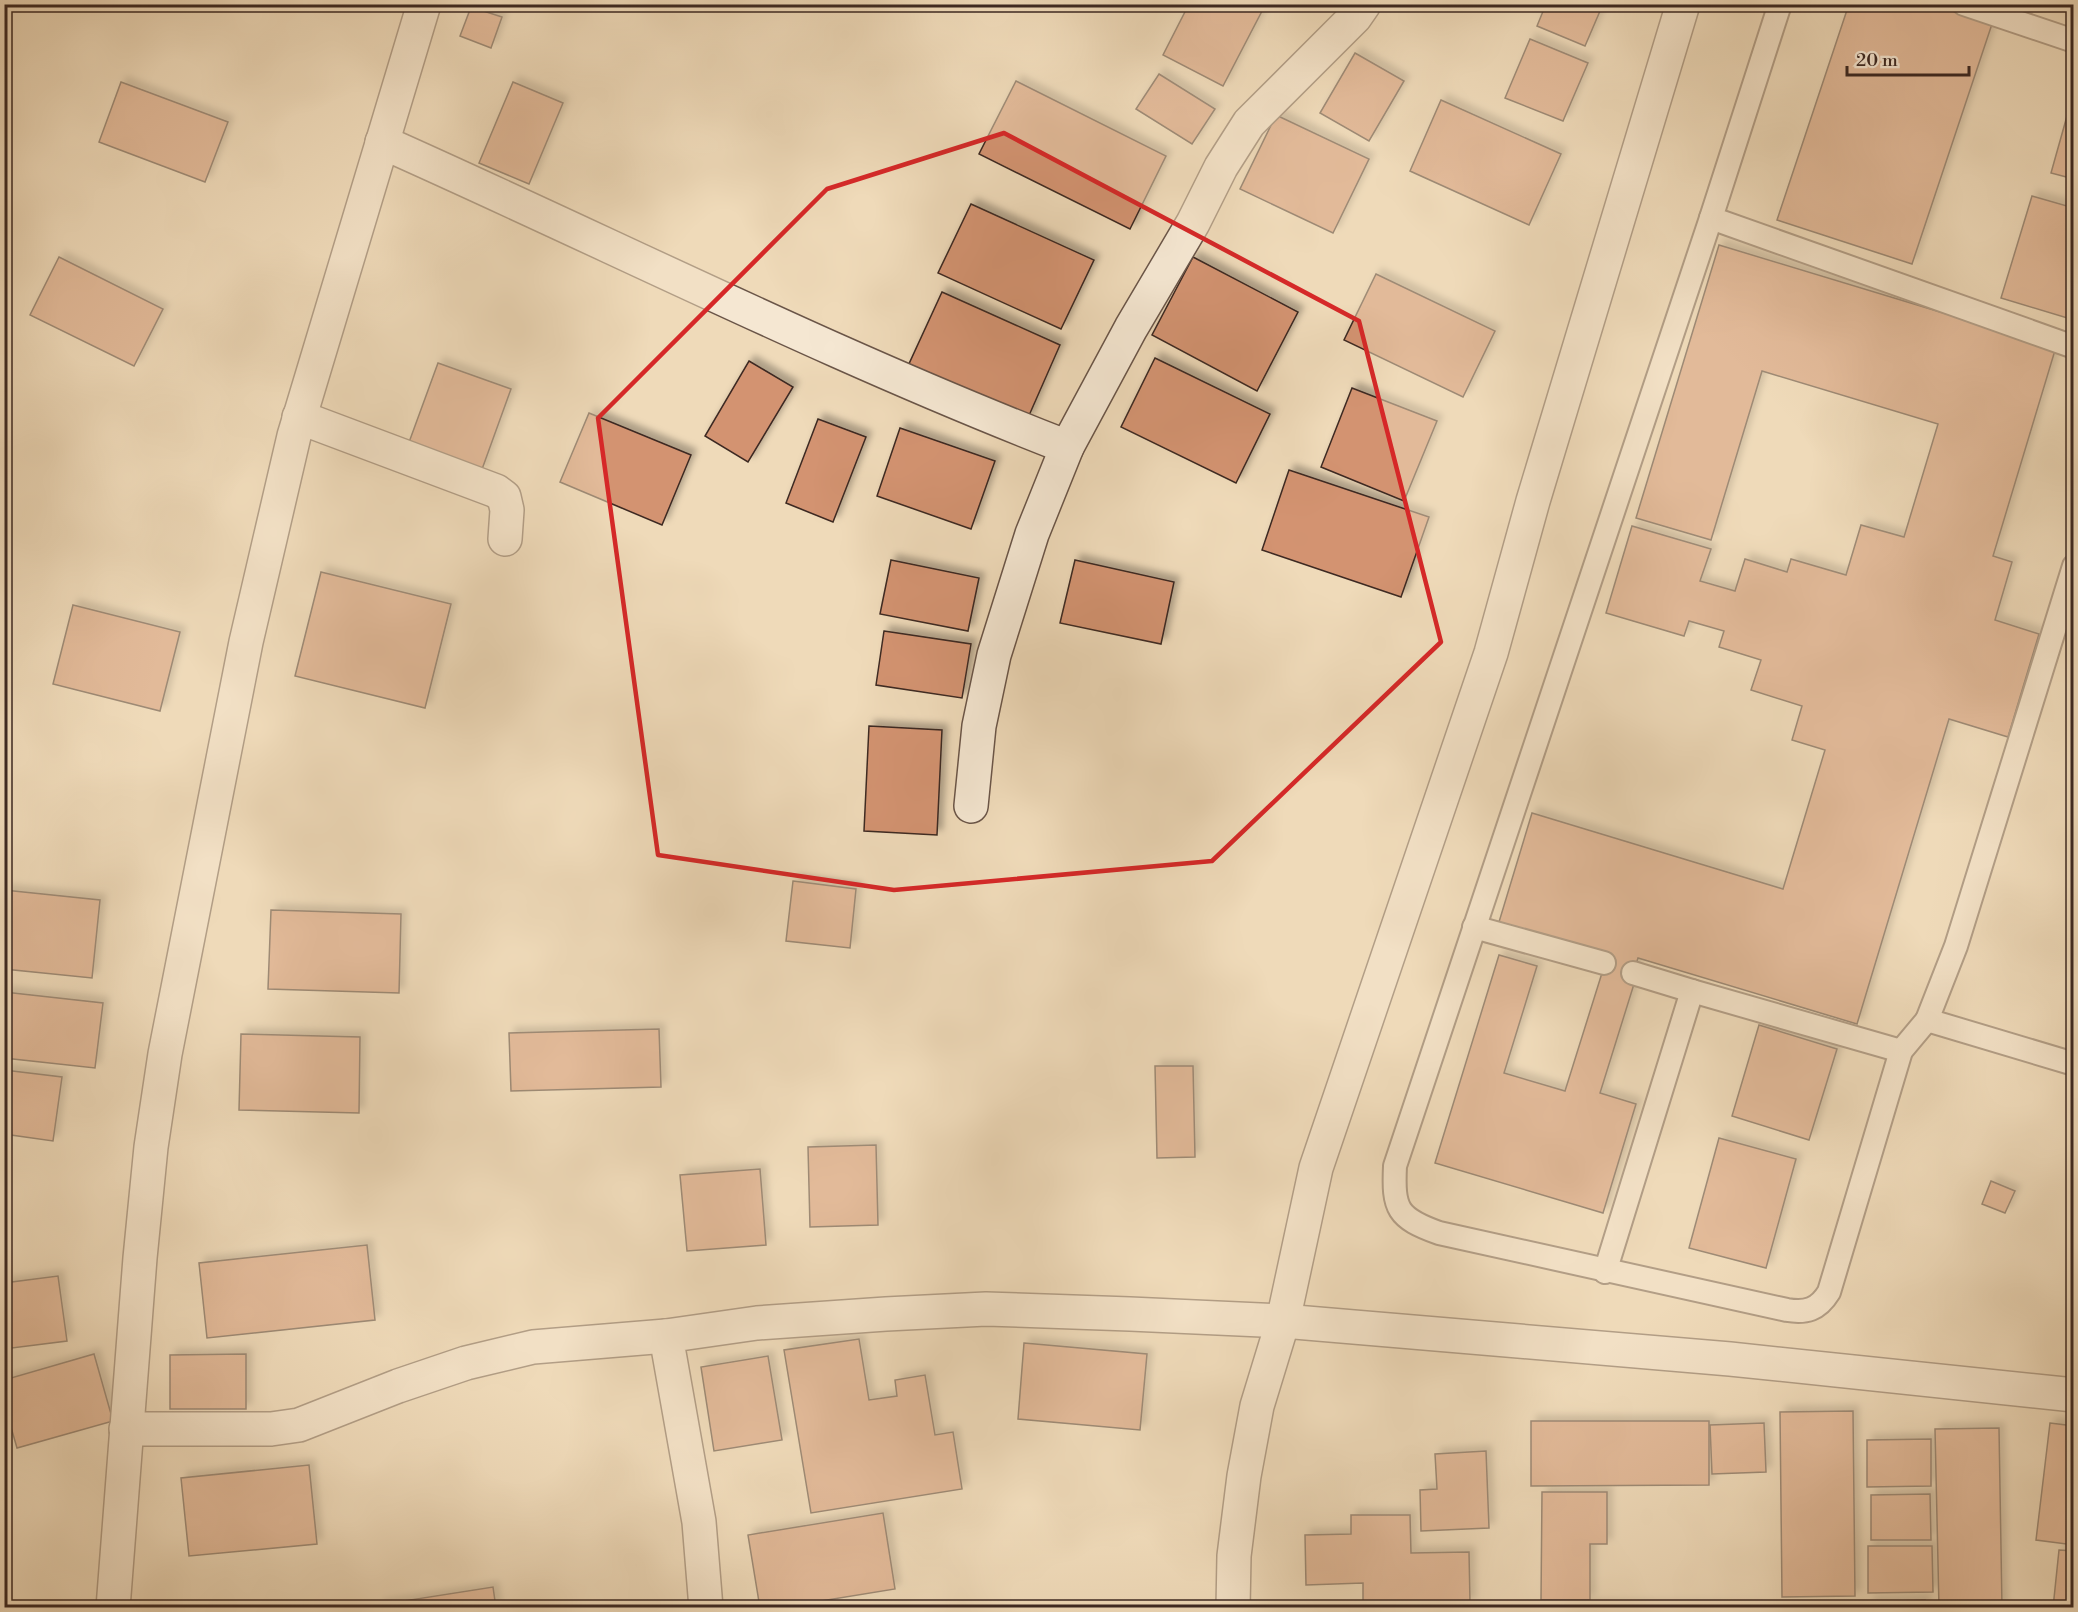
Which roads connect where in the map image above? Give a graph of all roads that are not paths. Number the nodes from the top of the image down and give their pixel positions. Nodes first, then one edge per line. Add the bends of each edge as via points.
1 (424, 4) edge
2 (1364, 4) edge
3 (1683, 4) edge
4 (1780, 4) edge
5 (1964, 4) edge
6 (2073, 41) edge
7 (382, 142) junction
8 (1711, 218) junction
9 (2073, 347) edge
10 (299, 417) junction
11 (1067, 447) junction
12 (504, 538) dead end
13 (2073, 566) edge
14 (971, 806) dead end
15 (1474, 927) junction
16 (1604, 963) dead end
17 (1633, 973) dead end
18 (1692, 991) junction
19 (1927, 1020) junction
20 (1901, 1051) junction
21 (2073, 1064) edge
22 (1605, 1272) junction
23 (1283, 1321) junction
24 (666, 1336) junction
25 (2073, 1395) edge
26 (126, 1430) junction
27 (113, 1608) edge
28 (706, 1608) edge
29 (1233, 1608) edge

1 - 7 street
2 - 11 street via 1249,123
3 - 23 street via 1491,653 1316,1168
4 - 8 lane
5 - 6 lane
7 - 10 street
7 - 11 street via 766,321 957,405
8 - 9 lane
8 - 15 lane
10 - 12 street via 496,491 504,497 507,510
10 - 26 street via 246,642 165,1054 150,1147
11 - 14 street via 1032,534 994,655 979,726
13 - 19 lane via 1956,946
15 - 16 lane
15 - 22 lane via 1395,1166 1394,1191 1399,1209 1412,1224 1439,1233
17 - 18 lane
18 - 20 lane
18 - 22 lane
19 - 20 lane
19 - 21 lane
20 - 22 lane via 1829,1292 1813,1309 1787,1310
23 - 24 street via 986,1309 757,1323
23 - 25 street via 1823,1367
23 - 29 street via 1257,1406 1244,1476 1234,1556
24 - 26 street via 533,1347 466,1363 299,1425 271,1429
24 - 28 street via 699,1522
26 - 27 street

